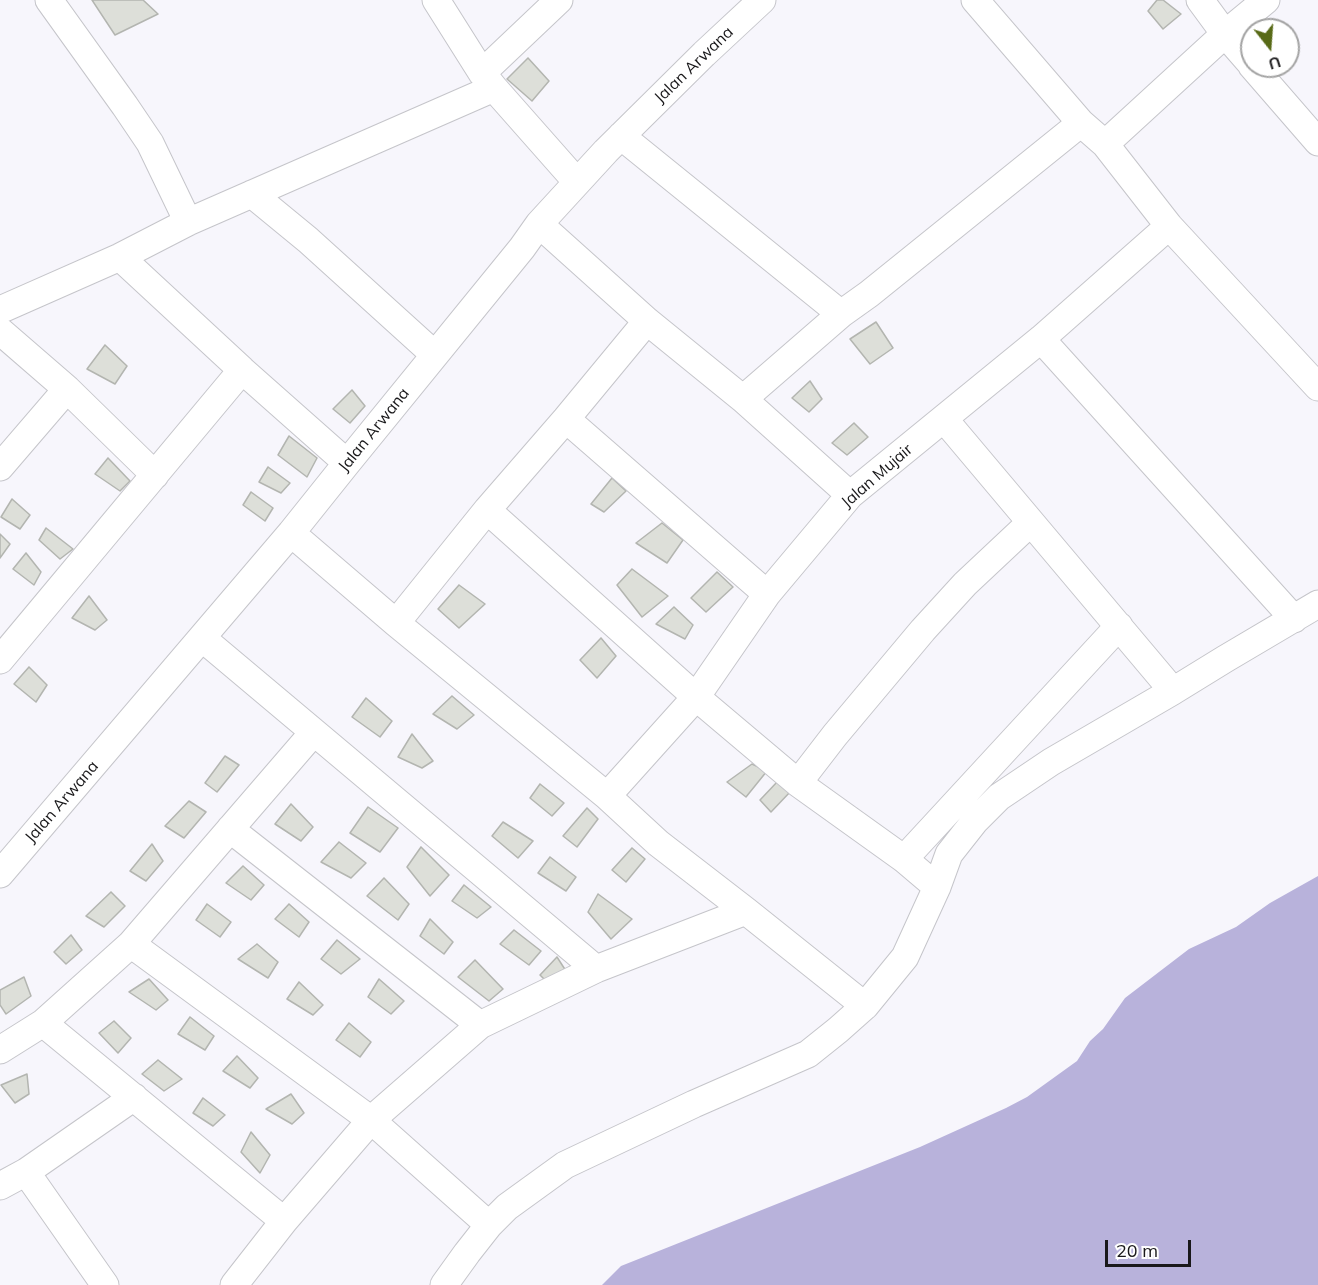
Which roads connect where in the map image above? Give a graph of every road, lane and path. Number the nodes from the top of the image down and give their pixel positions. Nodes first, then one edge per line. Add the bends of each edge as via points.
1 (49, 0) edge
2 (436, 0) edge
3 (559, 0) edge
4 (975, 0) edge
5 (1200, 0) edge
6 (1266, 0) edge
7 (754, 3) edge
8 (1225, 34) junction
9 (1240, 52) edge
10 (1262, 78) edge
11 (488, 81) junction
12 (1081, 123) junction
13 (621, 136) junction
14 (1318, 142) edge
15 (1105, 144) junction
16 (577, 182) junction
17 (252, 194) junction
18 (188, 222) junction
19 (539, 224) junction
20 (1169, 226) junction
21 (120, 257) junction
22 (0, 310) edge
23 (841, 314) junction
24 (647, 321) junction
25 (0, 331) edge
26 (1041, 339) junction
27 (435, 355) junction
28 (242, 370) junction
29 (1318, 387) edge
30 (67, 389) junction
31 (743, 399) junction
32 (566, 419) junction
33 (944, 419) junction
34 (346, 463) junction
35 (0, 466) edge
36 (154, 475) junction
37 (850, 495) junction
38 (488, 510) junction
39 (1030, 523) junction
40 (291, 533) junction
41 (767, 594) junction
42 (1318, 604) edge
43 (1294, 619) junction
44 (396, 623) junction
45 (1119, 626) junction
46 (202, 638) junction
47 (0, 660) edge
48 (1173, 691) junction
49 (696, 697) junction
50 (313, 733) junction
51 (798, 783) junction
52 (607, 796) junction
53 (230, 829) junction
54 (904, 859) junction
55 (0, 874) edge
56 (937, 887) junction
57 (746, 911) junction
58 (131, 944) junction
59 (596, 969) junction
60 (865, 1006) junction
61 (43, 1023) junction
62 (480, 1025) junction
63 (0, 1050) edge
64 (134, 1097) junction
65 (371, 1120) junction
66 (26, 1172) junction
67 (0, 1186) edge
68 (284, 1221) junction
69 (489, 1225) junction
70 (105, 1285) edge
71 (234, 1285) edge
72 (444, 1285) edge

1 - 18 street via 144,134
2 - 11 street
3 - 11 street
4 - 12 street
5 - 8 street
6 - 8 street
7 - 13 street, Jalan Arwana
8 - 9 street
8 - 15 street
10 - 14 street
11 - 16 street
11 - 17 street
12 - 15 street
12 - 23 street
13 - 16 street, Jalan Arwana
13 - 23 street
15 - 20 street
16 - 19 street, Jalan Arwana
17 - 18 street
17 - 27 street
18 - 21 street
19 - 24 street
19 - 27 street, Jalan Arwana
20 - 26 street, Jalan Mujair
20 - 29 street
21 - 22 street
21 - 28 street
23 - 31 street
24 - 31 street
24 - 32 street
25 - 30 street
26 - 33 street, Jalan Mujair
26 - 43 street
27 - 34 street, Jalan Arwana
28 - 34 street
28 - 36 street
30 - 35 street
30 - 36 street
31 - 37 street
32 - 38 street
32 - 41 street
33 - 37 street, Jalan Mujair
33 - 39 street
34 - 40 street, Jalan Arwana
36 - 47 street
37 - 41 street, Jalan Mujair
38 - 44 street
38 - 49 street
39 - 45 street
39 - 51 street via 923,630
40 - 44 street
40 - 46 street, Jalan Arwana
41 - 49 street, Jalan Mujair
42 - 43 street
43 - 48 street
44 - 52 street
45 - 48 street
45 - 54 street
46 - 50 street
46 - 55 street, Jalan Arwana
48 - 56 street via 999,797 949,854
49 - 51 street
49 - 52 street, Jalan Mujair
50 - 53 street
50 - 59 street
51 - 54 street
52 - 57 street via 658,843
53 - 58 street
53 - 62 street
54 - 56 street
56 - 60 street via 905,957
57 - 59 street
57 - 60 street
58 - 61 street
58 - 65 street
59 - 62 street
60 - 69 street via 808,1054 565,1165
61 - 63 street
61 - 64 street
62 - 65 street
64 - 66 street
64 - 68 street
65 - 68 street
65 - 69 street
66 - 67 street
66 - 70 street
68 - 71 street
69 - 72 street

